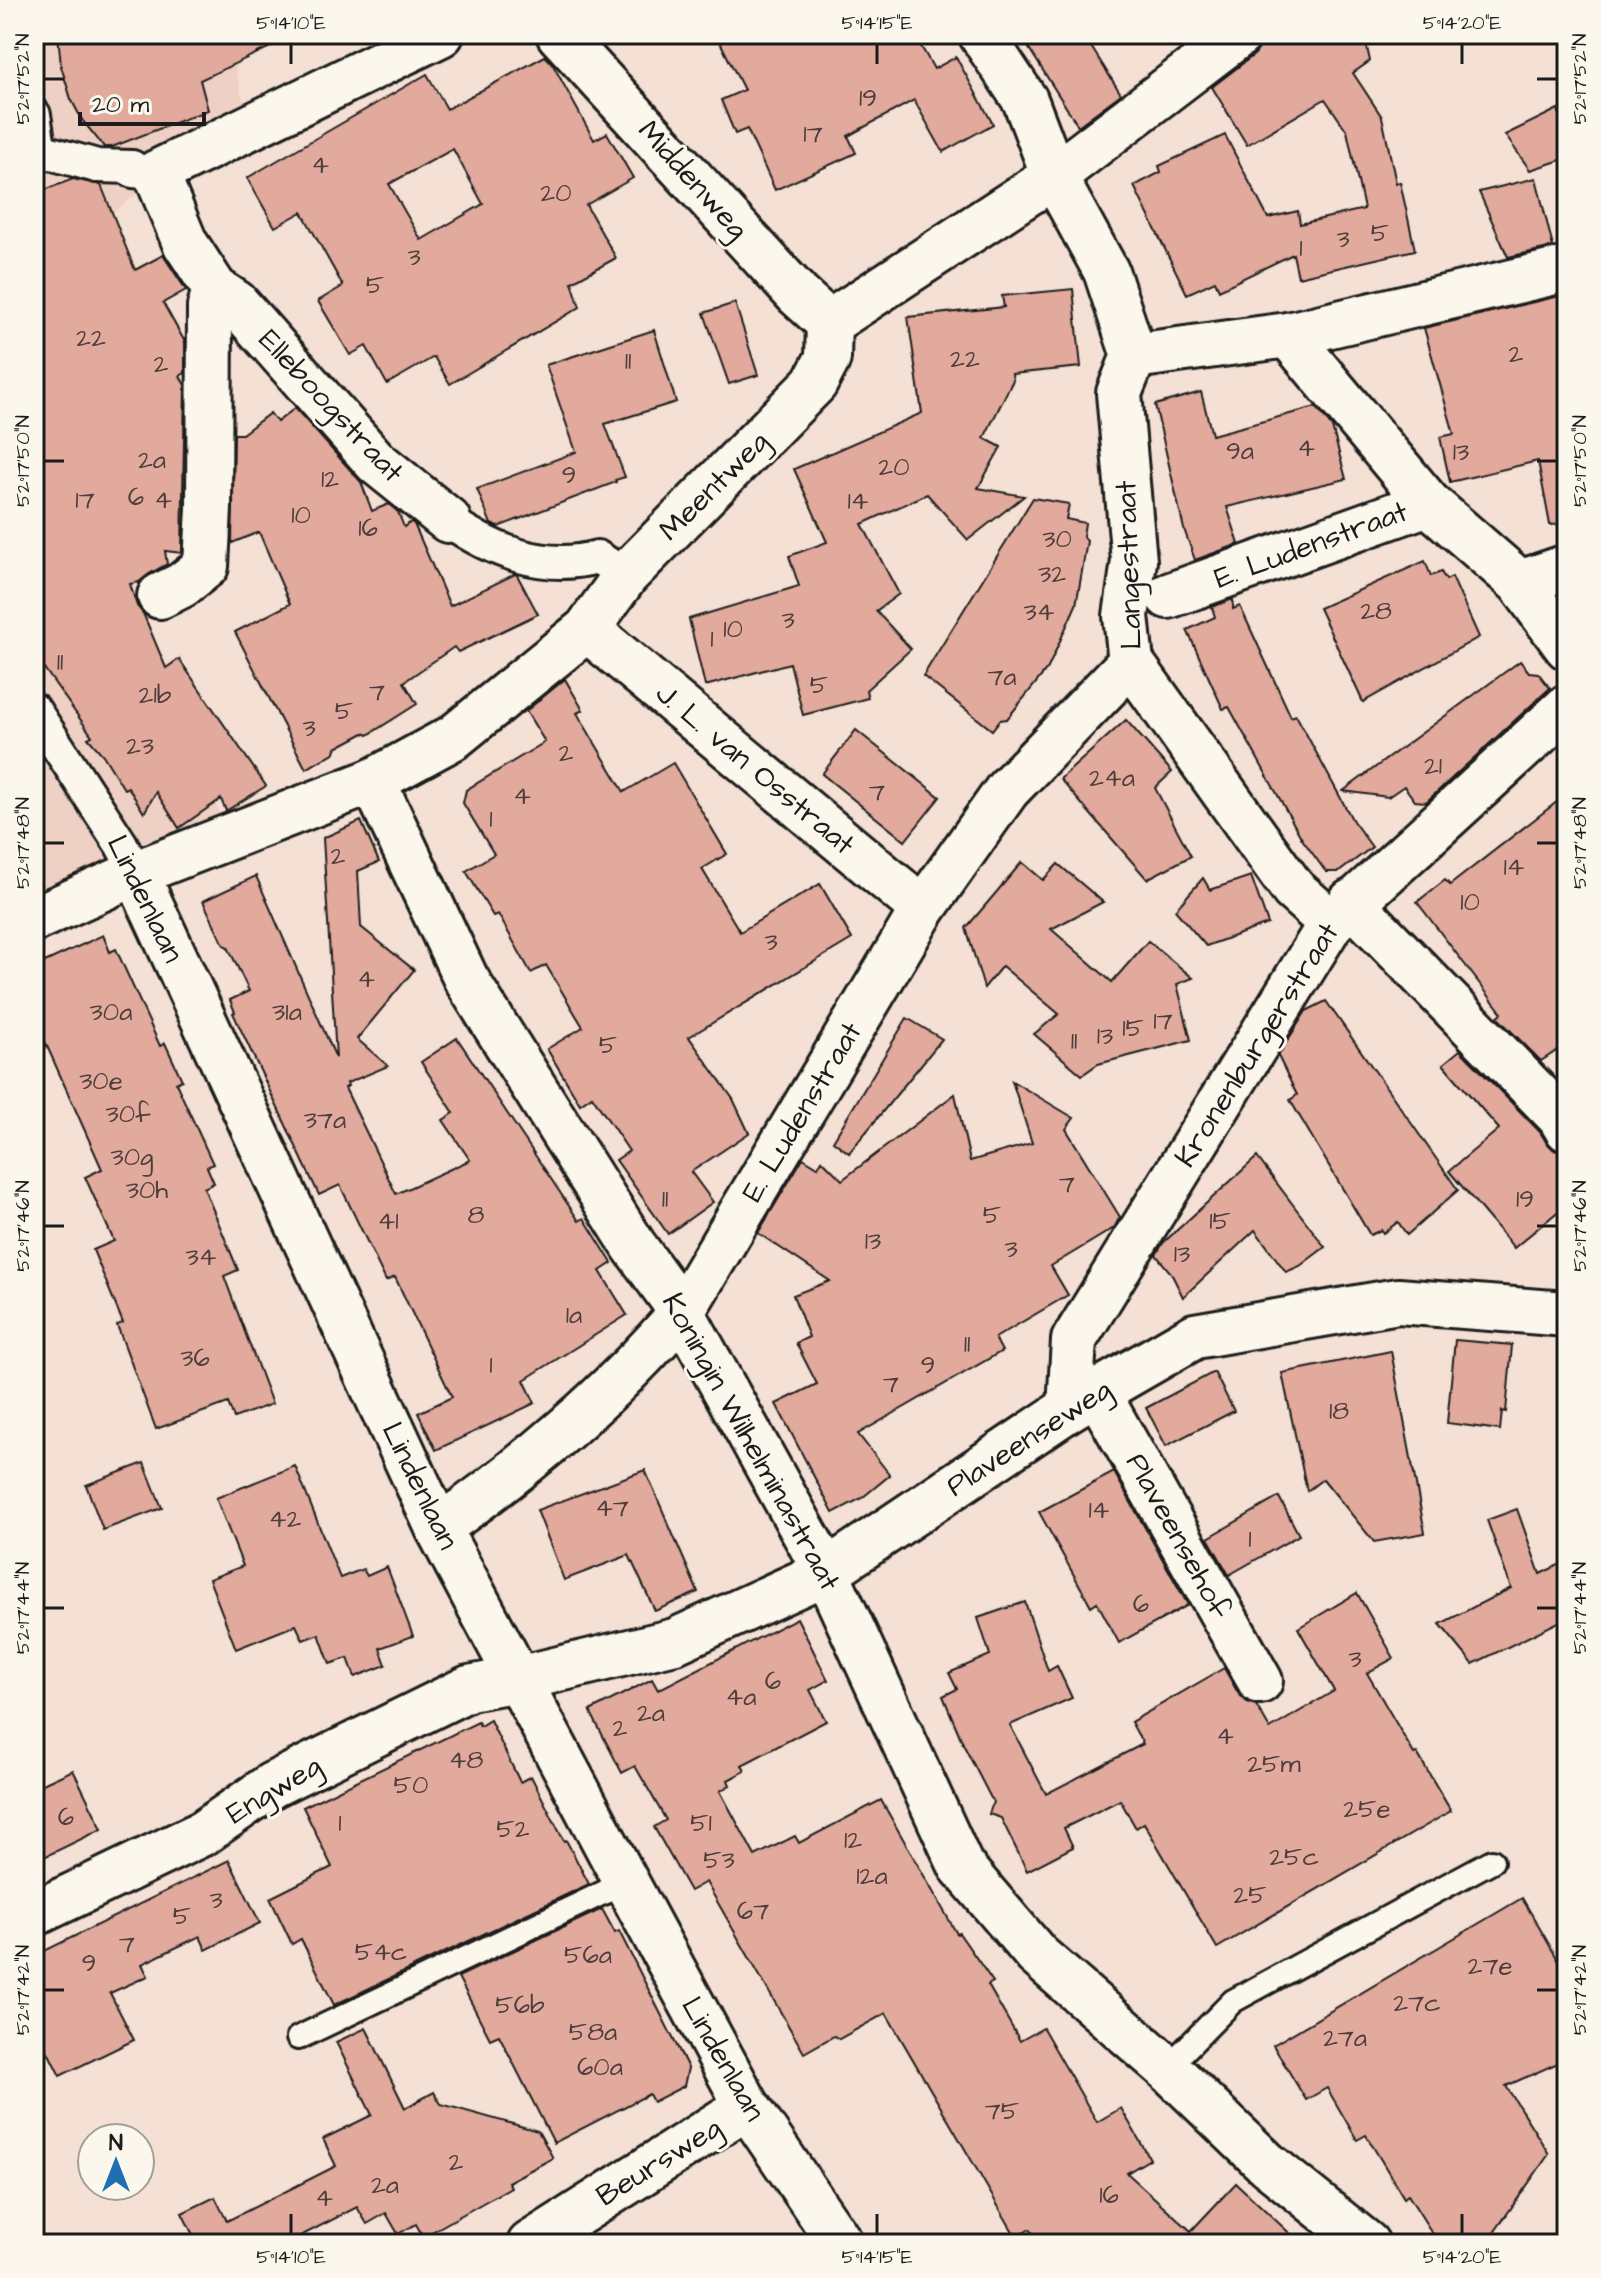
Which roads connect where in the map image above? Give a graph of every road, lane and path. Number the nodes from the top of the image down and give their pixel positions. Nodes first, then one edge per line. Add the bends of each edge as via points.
1 (441, 34) edge
2 (559, 34) edge
3 (981, 34) edge
4 (1240, 34) edge
5 (34, 115) edge
6 (35, 150) edge
7 (156, 173) junction
8 (1054, 176) junction
9 (1567, 269) edge
10 (215, 289) junction
11 (829, 323) junction
12 (1288, 335) junction
13 (1134, 356) junction
14 (1428, 503) junction
15 (448, 520) joint
16 (1567, 567) edge
17 (626, 575) junction
18 (1520, 583) junction
19 (160, 596) dead end
20 (1168, 596) dead end
21 (587, 629) junction
22 (1567, 647) edge
23 (1131, 662) junction
24 (1567, 707) edge
25 (34, 710) edge
26 (373, 781) junction
27 (136, 873) junction
28 (923, 909) junction
29 (1341, 913) junction
30 (34, 919) edge
31 (1567, 1129) edge
32 (682, 1312) junction
33 (1567, 1314) edge
34 (1083, 1400) junction
35 (438, 1528) junction
36 (826, 1572) junction
37 (518, 1679) junction
38 (1260, 1681) dead end
39 (1492, 1861) dead end
40 (626, 1882) junction
41 (34, 1914) edge
42 (298, 2038) dead end
43 (1167, 2068) junction
44 (747, 2106) junction
45 (530, 2244) edge
46 (841, 2244) edge
47 (1367, 2244) edge

1 - 7 street
2 - 11 street, Middenweg
3 - 8 street via 1025,100
4 - 8 street
5 - 6 street
6 - 7 street via 97,166
7 - 10 street, Elleboogstraat via 185,243
8 - 11 street
8 - 13 street via 1106,271
9 - 12 street
10 - 15 street, Elleboogstraat via 236,303 376,462
10 - 19 street, Elleboogstraat via 210,307 206,566
11 - 17 street, Meentweg via 828,358 815,383
12 - 13 street
12 - 14 street
13 - 23 street, Langestraat via 1119,393 1134,561 1126,616
14 - 18 street, E. Ludenstraat
14 - 20 street, E. Ludenstraat
15 - 17 street, Elleboogstraat via 525,559 566,563 597,557
16 - 18 street
17 - 21 street, Meentweg
18 - 22 street, E. Ludenstraat
21 - 26 street, Meentweg via 454,737
21 - 28 street, J. L. van Osstraat
23 - 28 street, E. Ludenstraat via 1007,790
23 - 29 street, Langestraat via 1293,889
24 - 29 street, Kronenburgerstraat
25 - 27 street, Lindenlaan
26 - 27 street, Meentweg
26 - 32 street, Koningin Wilhelminastraat via 466,979 634,1246
27 - 30 street, Meentweg
27 - 35 street, Lindenlaan
28 - 32 street, E. Ludenstraat
29 - 31 street, Langestraat
29 - 34 street, Kronenburgerstraat via 1074,1340
32 - 35 street, E. Ludenstraat via 571,1424
32 - 36 street, Koningin Wilhelminastraat
33 - 34 street, Plaveenseweg via 1398,1301 1195,1336
34 - 36 street, Plaveenseweg
34 - 38 street, Plaveensehof
35 - 37 street, Lindenlaan
36 - 37 street, Plaveenseweg via 675,1641
36 - 43 street, Koningin Wilhelminastraat via 961,1866 1037,1955
37 - 40 street, Lindenlaan
37 - 41 street, Engweg via 469,1688 272,1785 203,1833
39 - 43 lane via 1233,2001
40 - 42 lane
40 - 44 street, Lindenlaan
43 - 47 street, Koningin Wilhelminastraat via 1267,2164
44 - 45 street, Beursweg
44 - 46 street, Lindenlaan

